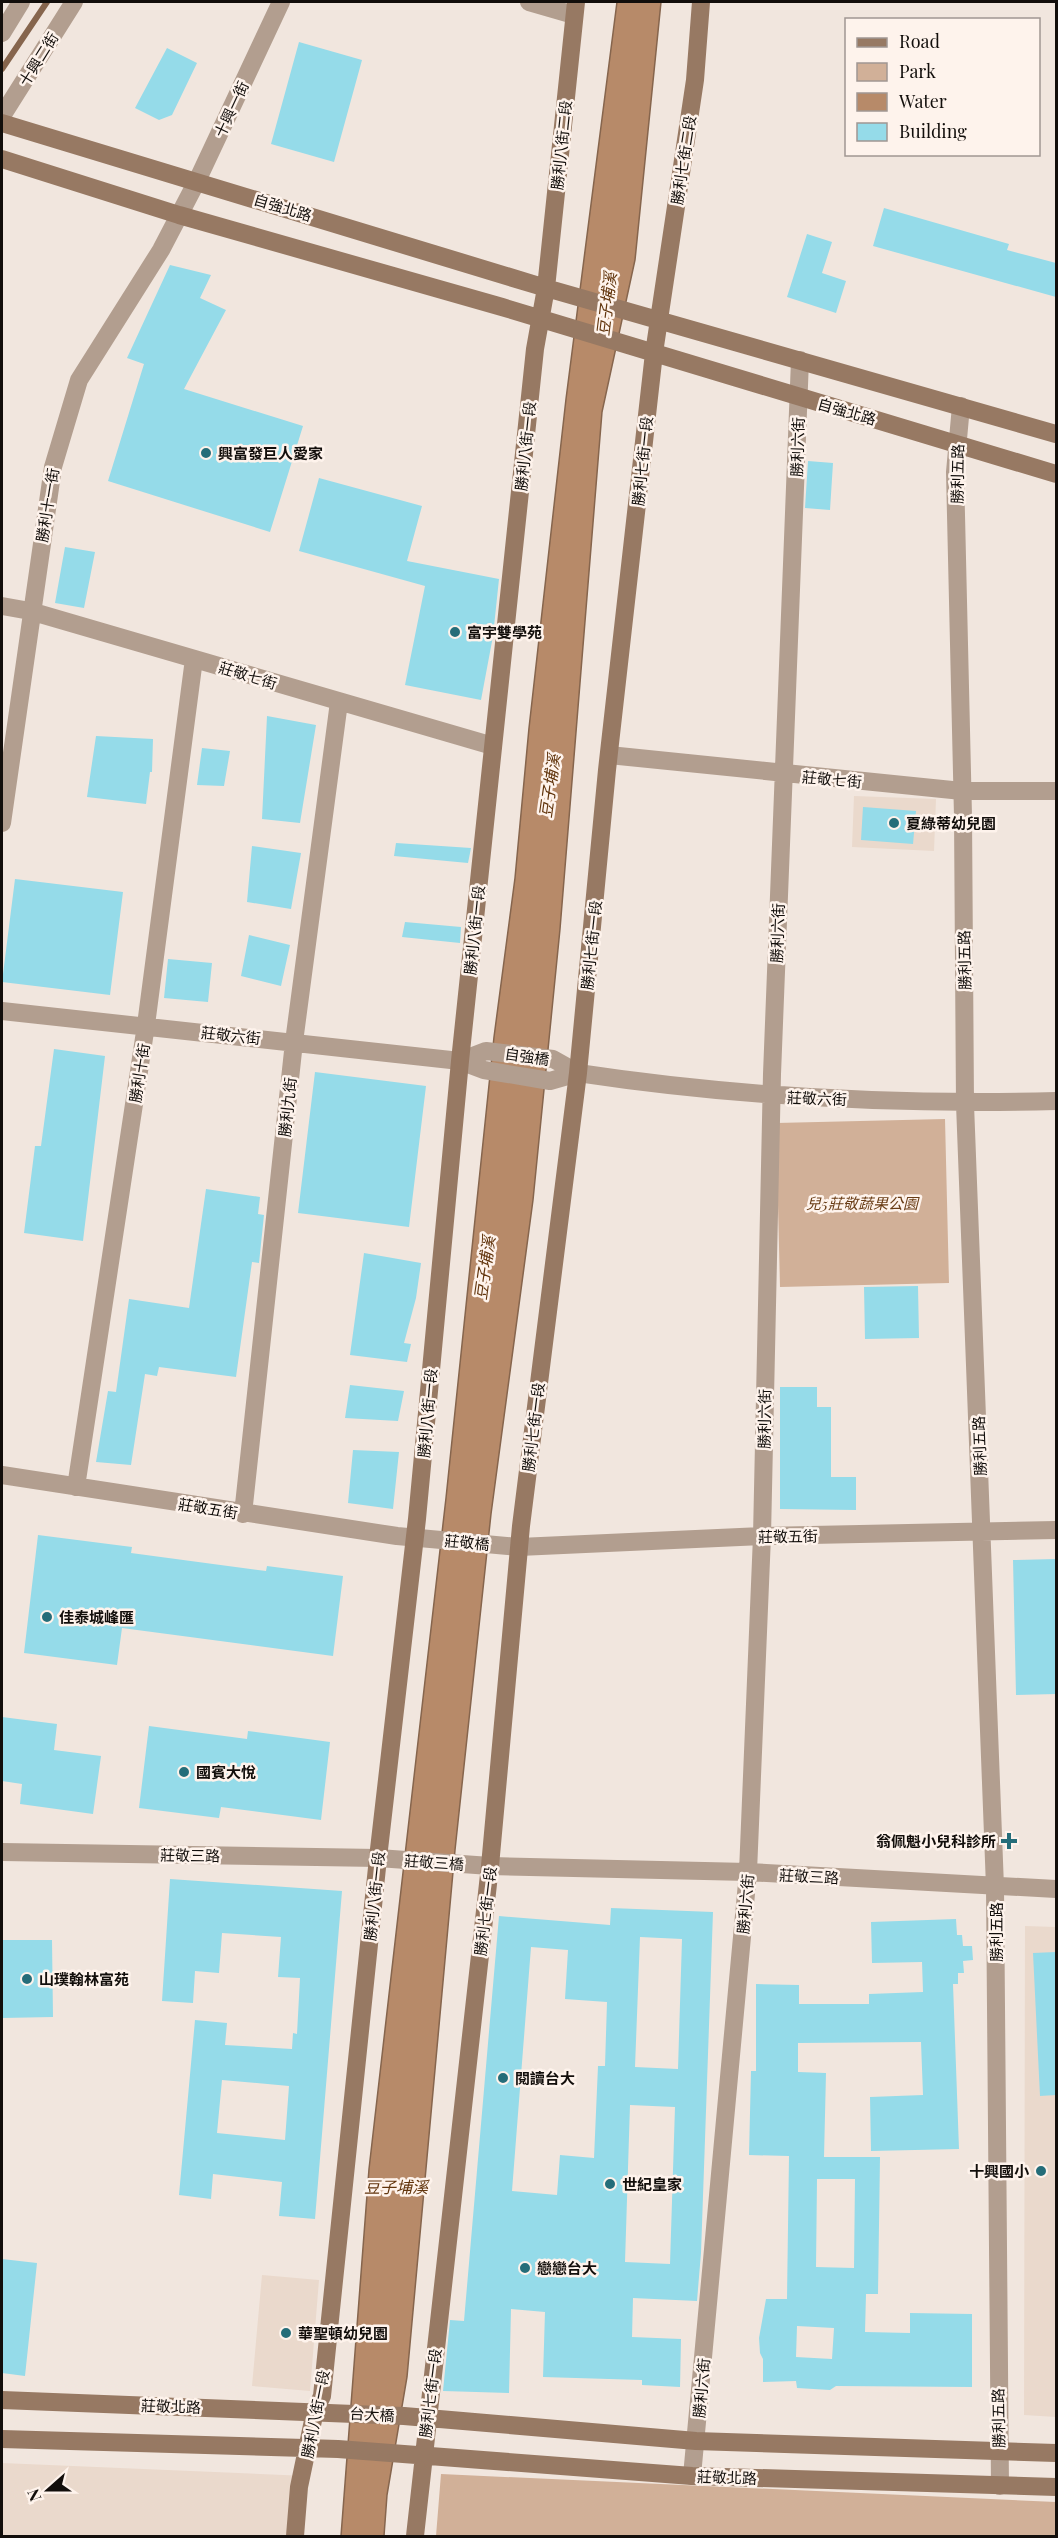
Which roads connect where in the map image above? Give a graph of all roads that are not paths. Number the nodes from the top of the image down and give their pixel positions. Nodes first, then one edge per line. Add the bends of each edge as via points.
1 (21, 2) edge
2 (74, 2) edge
3 (281, 2) edge
4 (529, 2) edge
5 (701, 2) edge
6 (575, 8) edge
7 (2, 33) edge
8 (2, 116) edge
9 (2, 123) edge
10 (2, 159) edge
11 (197, 181) junction
12 (179, 215) junction
13 (554, 290) junction
14 (652, 316) junction
15 (540, 319) junction
16 (646, 351) junction
17 (800, 360) junction
18 (799, 397) junction
19 (961, 406) junction
20 (1056, 434) edge
21 (956, 445) junction
22 (1056, 474) edge
23 (2, 606) edge
24 (30, 611) junction
25 (194, 658) junction
26 (339, 702) junction
27 (493, 746) junction
28 (609, 755) junction
29 (782, 774) junction
30 (963, 791) junction
31 (1056, 791) edge
32 (2, 823) edge
33 (2, 1011) edge
34 (146, 1025) junction
35 (294, 1042) junction
36 (460, 1061) junction
37 (578, 1073) junction
38 (771, 1096) junction
39 (1056, 1101) edge
40 (965, 1104) junction
41 (2, 1475) edge
42 (76, 1487) junction
43 (243, 1514) junction
44 (1056, 1530) edge
45 (983, 1531) junction
46 (762, 1536) junction
47 (415, 1538) junction
48 (519, 1546) junction
49 (2, 1852) edge
50 (378, 1858) junction
51 (490, 1866) junction
52 (748, 1872) junction
53 (995, 1887) junction
54 (1056, 1889) edge
55 (2, 2400) edge
56 (315, 2412) junction
57 (340, 2413) joint
58 (427, 2418) junction
59 (2, 2439) edge
60 (696, 2441) junction
61 (309, 2448) junction
62 (999, 2452) junction
63 (1056, 2453) edge
64 (423, 2454) junction
65 (692, 2476) junction
66 (1000, 2486) junction
67 (1056, 2487) edge
68 (295, 2536) edge
69 (415, 2536) edge

1 - 7 street
2 - 8 street, 十興二街
3 - 11 street, 十興一街
4 - 6 street
5 - 14 street, 勝利七街二段 via 695,80
6 - 13 street, 勝利八街二段
9 - 11 street, 自強北路
10 - 12 street
11 - 12 street, 十興一街
11 - 13 street, 自強北路
12 - 15 street
12 - 24 street, 勝利十一街 via 79,380 53,467
13 - 14 street, 自強北路
13 - 15 street, 勝利八街一段
14 - 16 street, 勝利七街一段
14 - 17 street
15 - 16 street, 自強北路
15 - 27 street, 勝利八街一段
16 - 18 street, 自強北路
16 - 28 street, 勝利七街一段
17 - 18 street, 勝利六街
17 - 19 street
18 - 21 street, 自強北路
18 - 29 street, 勝利六街
19 - 20 street
19 - 21 street, 勝利五路
21 - 22 street, 自強北路
21 - 30 street, 勝利五路
23 - 24 street, 莊敬七街
24 - 25 street, 莊敬七街
24 - 32 street, 勝利十一街
25 - 26 street, 莊敬七街
25 - 34 street, 勝利十街
26 - 27 street, 莊敬七街
26 - 35 street, 勝利九街
27 - 36 street, 勝利八街一段
28 - 29 street, 莊敬七街
28 - 37 street, 勝利七街一段
29 - 30 street, 莊敬七街
29 - 38 street, 勝利六街
30 - 31 street, 莊敬七街
30 - 40 street, 勝利五路
33 - 34 street, 莊敬六街
34 - 35 street, 莊敬六街
34 - 42 street, 勝利十街
35 - 36 street, 莊敬六街
35 - 43 street, 勝利九街
36 - 37 street, 自強橋 via 484,1070 550,1081
36 - 37 street, 自強橋 via 486,1051 553,1059
36 - 47 street, 勝利八街一段
37 - 38 street, 莊敬六街
37 - 48 street, 勝利七街一段
38 - 40 street, 莊敬六街
38 - 46 street, 勝利六街
39 - 40 street, 莊敬六街
40 - 45 street, 勝利五路
41 - 42 street, 莊敬五街
42 - 43 street, 莊敬五街
43 - 47 street, 莊敬五街
44 - 45 street, 莊敬五街
45 - 46 street, 莊敬五街
45 - 53 street, 勝利五路
46 - 48 street, 莊敬五街
46 - 52 street, 勝利六街
47 - 48 street, 莊敬橋
47 - 50 street, 勝利八街一段
48 - 51 street, 勝利七街一段
49 - 50 street, 莊敬三路
50 - 51 street, 莊敬三橋
50 - 56 street, 勝利八街一段 via 323,2384
51 - 52 street, 莊敬三路
51 - 58 street, 勝利七街一段
52 - 53 street, 莊敬三路
52 - 60 street, 勝利六街
53 - 54 street, 莊敬三路
53 - 62 street, 勝利五路
55 - 56 street, 莊敬北路
56 - 57 street, 莊敬北路
56 - 61 street, 勝利八街一段
57 - 58 street, 台大橋
58 - 60 street
58 - 64 street, 勝利七街一段
59 - 61 street
60 - 62 street
60 - 65 street, 勝利六街
61 - 64 street, 莊敬北路
61 - 68 street, 勝利八街一段 via 299,2487
62 - 63 street
62 - 66 street, 勝利五路
64 - 65 street, 莊敬北路
64 - 69 street, 勝利七街一段
65 - 66 street, 莊敬北路
66 - 67 street, 莊敬北路

